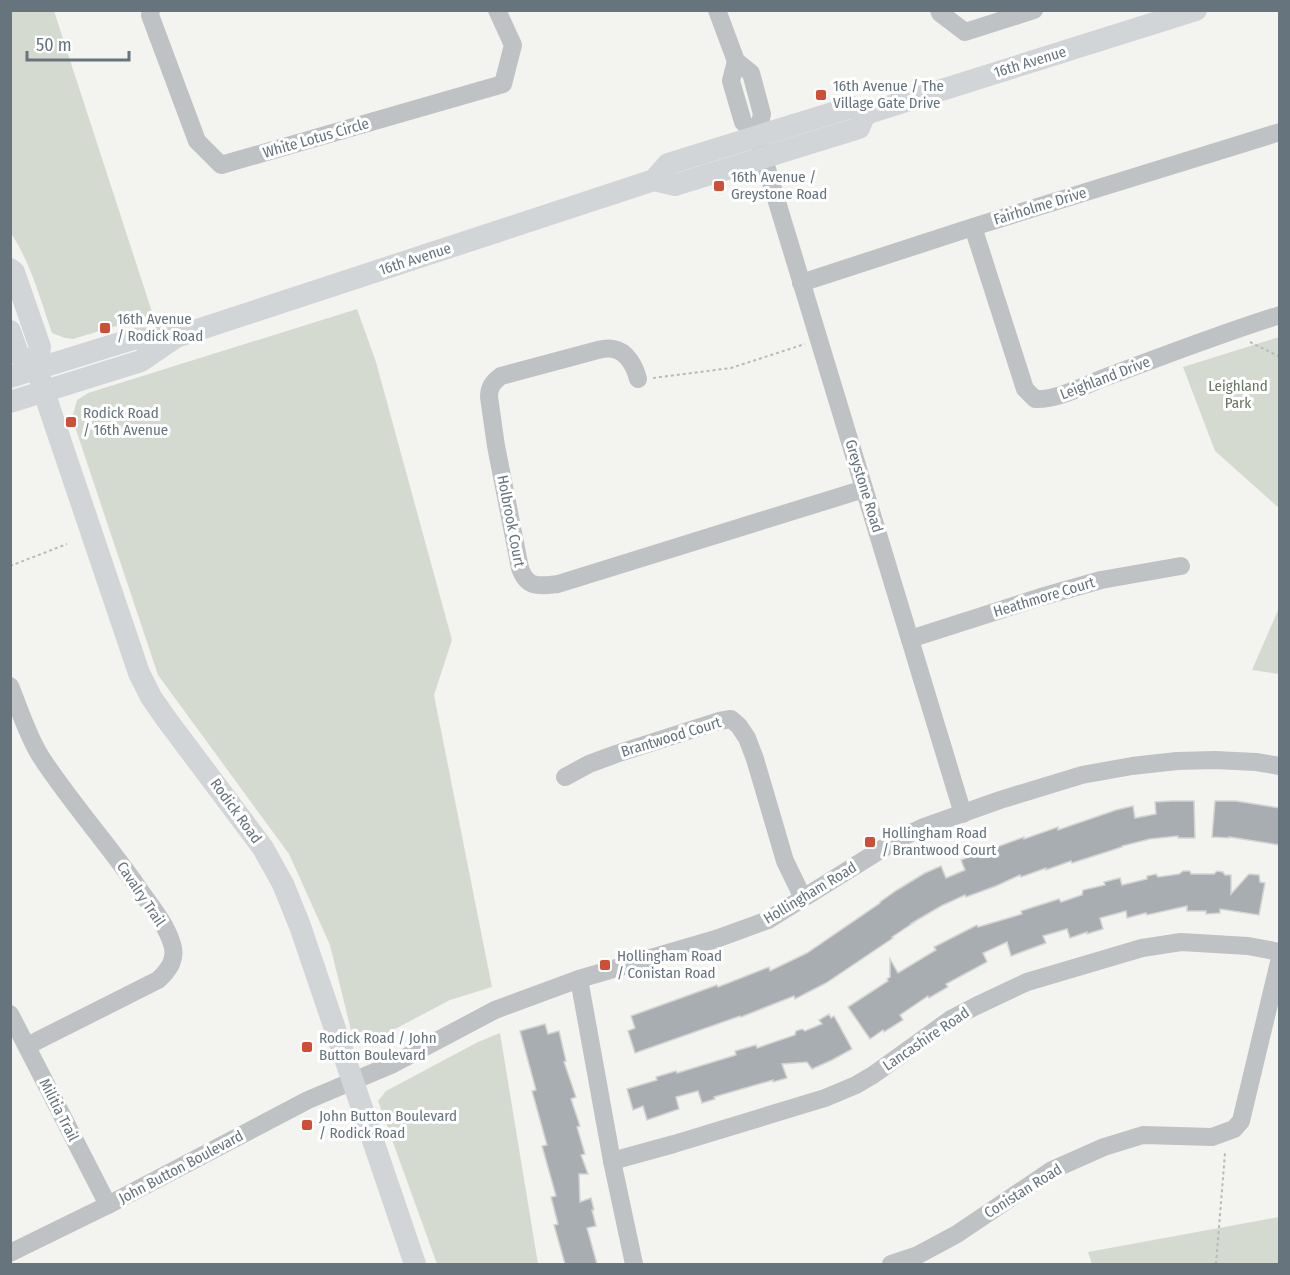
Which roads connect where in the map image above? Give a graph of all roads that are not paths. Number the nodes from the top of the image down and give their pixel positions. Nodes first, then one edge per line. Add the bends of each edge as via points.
1 (151, 10) edge
2 (497, 10) edge
3 (717, 10) edge
4 (939, 10) edge
5 (1034, 10) edge
6 (1196, 10) edge
7 (865, 114) junction
8 (1280, 132) edge
9 (757, 136) junction
10 (764, 158) junction
11 (654, 180) junction
12 (973, 227) junction
13 (10, 269) edge
14 (801, 282) junction
15 (1280, 315) edge
16 (10, 331) edge
17 (176, 337) junction
18 (37, 369) junction
19 (10, 377) edge
20 (638, 379) road end
21 (44, 392) junction
22 (10, 402) edge
23 (864, 489) junction
24 (1180, 566) dead end
25 (910, 639) junction
26 (10, 686) edge
27 (1280, 766) edge
28 (565, 777) dead end
29 (963, 814) junction
30 (803, 898) junction
31 (1280, 952) edge
32 (1280, 958) edge
33 (579, 979) junction
34 (10, 1014) edge
35 (27, 1046) junction
36 (352, 1081) junction
37 (612, 1161) junction
38 (108, 1205) junction
39 (10, 1253) edge
40 (415, 1264) edge
41 (634, 1264) edge
42 (891, 1264) edge

1 - 2 street, White Lotus Circle via 197,141 221,165 503,84 513,45
3 - 9 street, Greystone Road via 736,61 731,81 743,122
4 - 5 street via 965,32
6 - 7 main road, 16th Avenue
7 - 9 main road, 16th Avenue via 852,107
7 - 10 main road, 16th Avenue via 860,128
8 - 12 street, Fairholme Drive
9 - 10 street, Greystone Road
9 - 11 main road, 16th Avenue via 668,164
10 - 11 main road, 16th Avenue via 675,185
10 - 14 street, Greystone Road
11 - 17 main road, 16th Avenue
12 - 14 street, Fairholme Drive
12 - 15 street, Leighland Drive via 1025,389 1035,399 1059,396
13 - 18 main road, Rodick Road via 40,348
14 - 23 street, Greystone Road
16 - 18 main road, Rodick Road via 18,354
17 - 18 main road, 16th Avenue via 133,339
17 - 21 main road, 16th Avenue via 141,361
18 - 19 main road, 16th Avenue
18 - 21 main road, Rodick Road
20 - 23 street, Holbrook Court via 630,361 612,348 501,376 489,388 520,568 528,583 558,584
21 - 22 main road, 16th Avenue
21 - 36 main road, Rodick Road via 139,673 167,720 272,863 294,910
23 - 25 street, Greystone Road
24 - 25 street, Heathmore Court via 1101,580
25 - 29 street, Greystone Road
26 - 35 street, Cavalry Trail via 41,757 160,918 174,953 172,963 158,980
27 - 29 street, Hollingham Road via 1215,760 1132,766 1082,775
28 - 30 street, Brantwood Court via 616,754 731,720 747,738 785,861
29 - 30 street, Hollingham Road via 898,839
30 - 33 street, Hollingham Road via 749,928
31 - 37 street, Lancashire Road via 1181,942 1142,948 1027,982 951,1019 856,1085 825,1098
32 - 42 street, Conistan Road via 1241,1121 1234,1129 1212,1137 1143,1135 1104,1147 1052,1170 957,1234
33 - 36 street, Hollingham Road via 495,1010 391,1065
33 - 37 street
34 - 35 street, Militia Trail
35 - 38 street, Militia Trail
36 - 38 street, John Button Boulevard
36 - 40 main road, Rodick Road
37 - 41 street
38 - 39 street, John Button Boulevard

